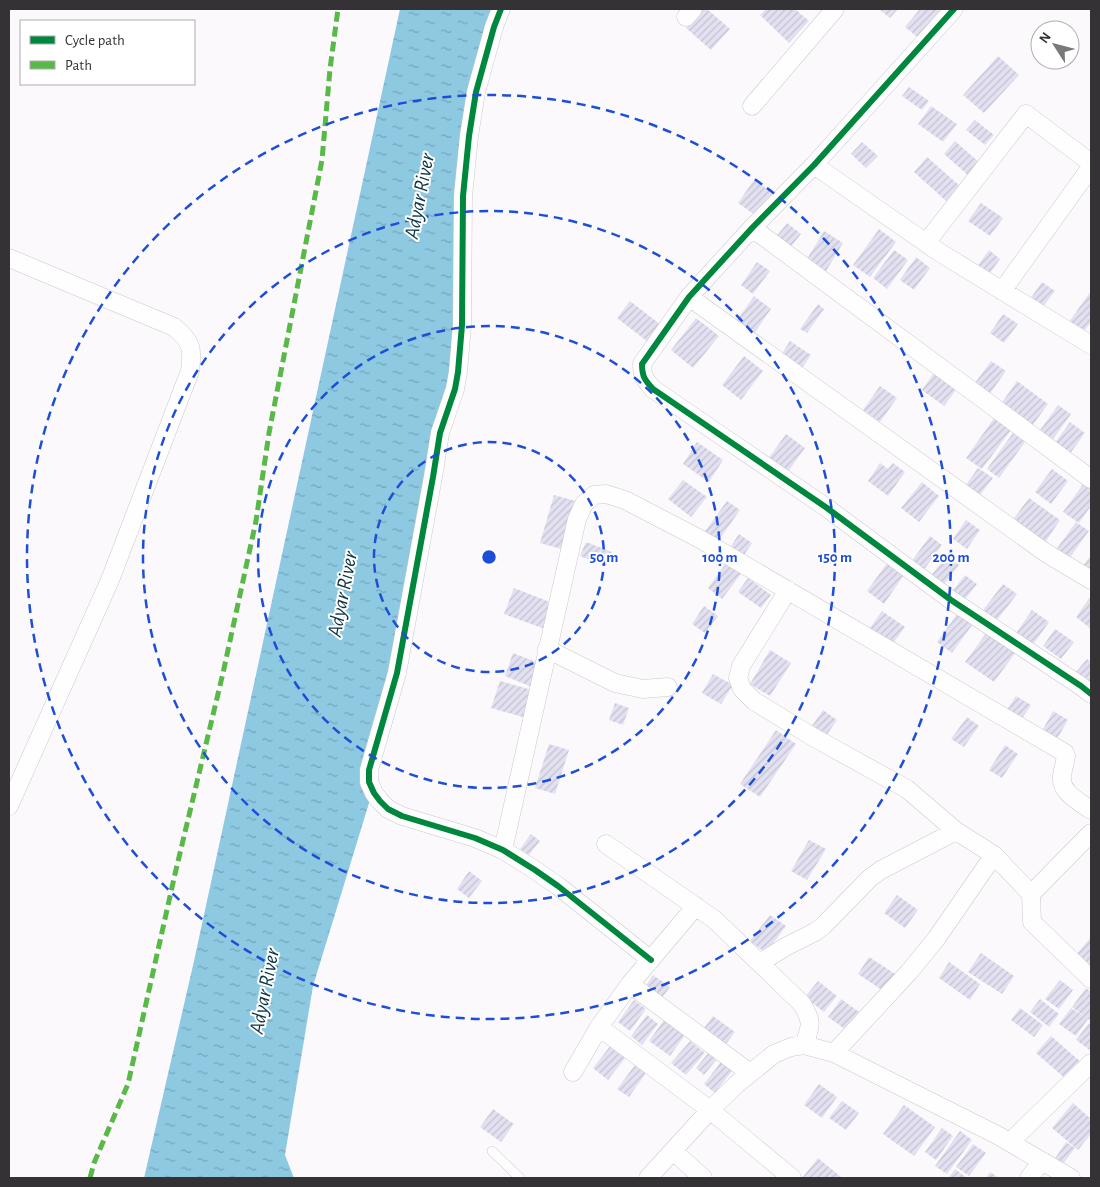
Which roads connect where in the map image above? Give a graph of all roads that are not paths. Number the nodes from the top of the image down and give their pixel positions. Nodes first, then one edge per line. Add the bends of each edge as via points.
1 (501, 9) edge
2 (835, 9) edge
3 (954, 9) edge
4 (752, 106) dead end
5 (1091, 163) edge
6 (814, 166) junction
7 (1091, 168) edge
8 (752, 228) junction
9 (926, 243) junction
10 (9, 258) edge
11 (1002, 291) junction
12 (689, 297) junction
13 (1090, 342) edge
14 (1091, 479) edge
15 (1091, 580) edge
16 (788, 590) junction
17 (547, 649) junction
18 (668, 687) dead end
19 (1091, 694) edge
20 (9, 806) edge
21 (1091, 810) edge
22 (956, 831) junction
23 (606, 844) dead end
24 (1088, 844) edge
25 (503, 850) junction
26 (994, 854) junction
27 (1031, 894) junction
28 (696, 906) junction
29 (651, 960) junction
30 (760, 963) junction
31 (1091, 979) edge
32 (630, 984) junction
33 (599, 1027) junction
34 (804, 1045) junction
35 (834, 1052) junction
36 (1091, 1063) edge
37 (573, 1072) dead end
38 (750, 1073) junction
39 (710, 1110) junction
40 (1010, 1142) junction
41 (673, 1151) junction
42 (492, 1152) dead end
43 (1042, 1161) junction
44 (520, 1178) edge
45 (648, 1178) edge
46 (703, 1178) edge
47 (792, 1178) edge
48 (1029, 1178) edge
49 (1071, 1178) edge

1 - 25 street via 476,92 469,136 458,372 440,433 397,673 369,770 369,782 388,809
2 - 4 street
3 - 6 street
5 - 9 street via 1026,114
6 - 8 street
6 - 9 street
7 - 11 street
8 - 12 street
8 - 14 street
9 - 11 street
10 - 20 street via 174,327 185,336 192,353 190,371 110,580
11 - 13 street
12 - 15 street via 1046,552
12 - 19 street via 642,364 645,381 653,389 827,508 951,600
16 - 17 street via 700,538 625,500 606,494 594,495 584,504 577,519
16 - 21 street via 1065,753 1062,782 1066,792
16 - 22 street via 741,666 738,678 742,689 754,701 907,789
17 - 18 street via 615,683 644,689
17 - 25 street
22 - 26 street
22 - 30 street via 870,878 823,926
23 - 28 street
24 - 27 street
25 - 29 street via 558,886
26 - 27 street
26 - 35 street via 936,939
27 - 31 street via 1032,922
28 - 29 street
28 - 30 street
29 - 32 street
30 - 34 street via 802,1004 809,1016 810,1028
32 - 33 street
32 - 38 street
33 - 37 street
33 - 39 street
34 - 35 street
34 - 38 street via 774,1054
35 - 40 street
36 - 40 street
38 - 39 street
39 - 41 street
39 - 47 street
40 - 43 street
41 - 45 street
41 - 46 street
42 - 44 lane
43 - 48 street
43 - 49 street

